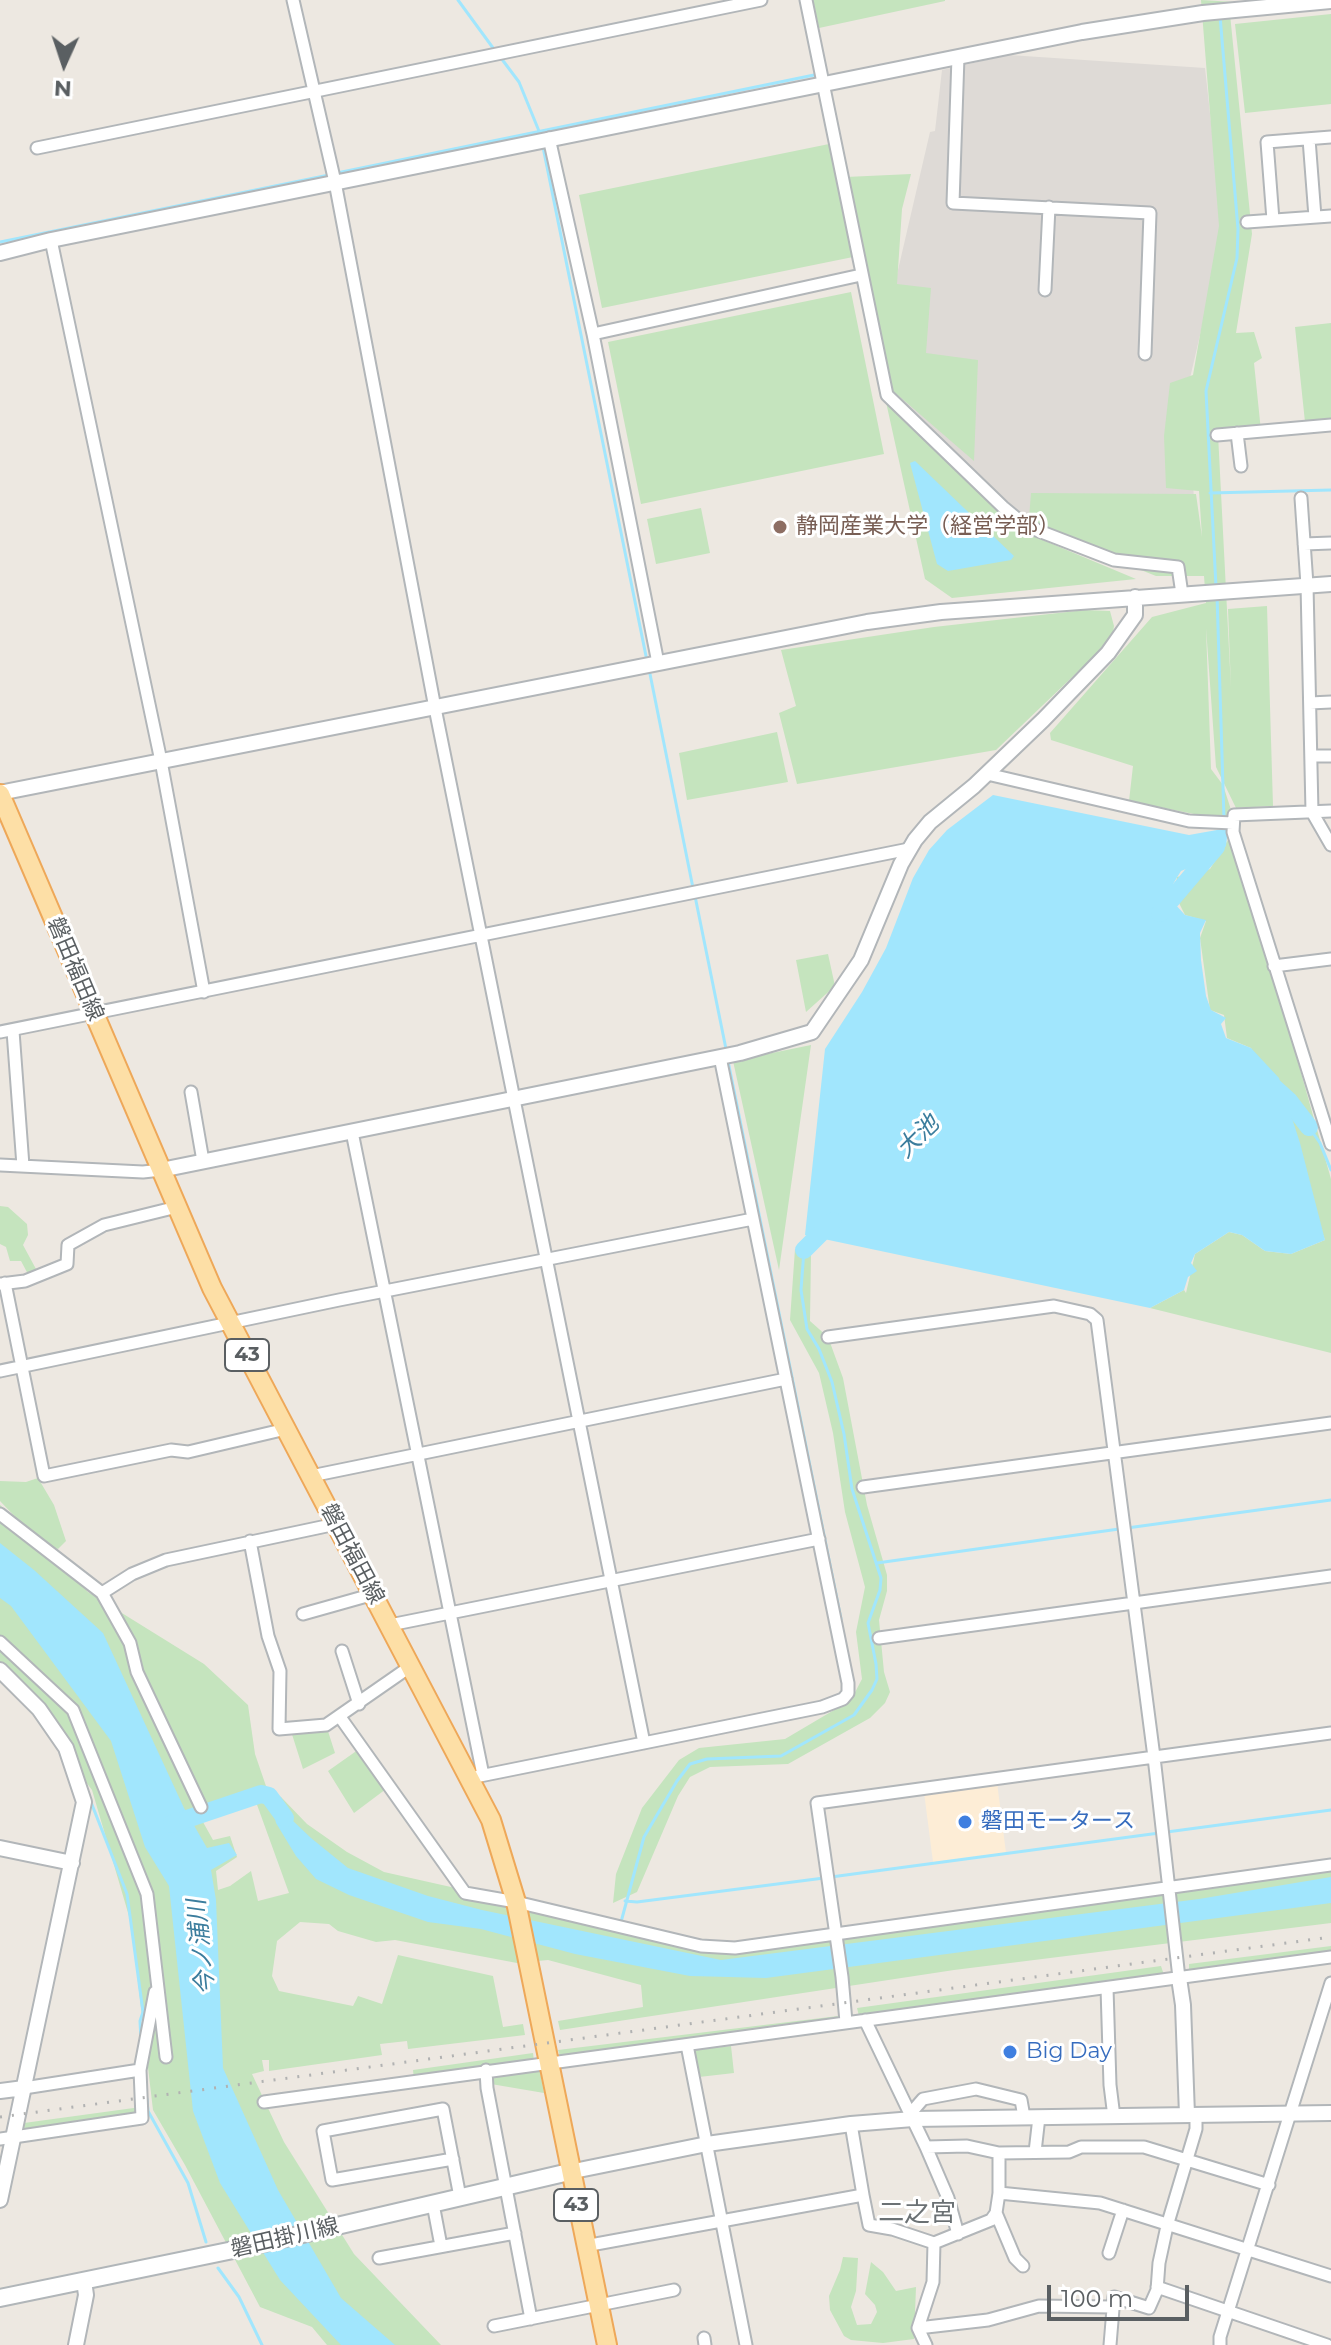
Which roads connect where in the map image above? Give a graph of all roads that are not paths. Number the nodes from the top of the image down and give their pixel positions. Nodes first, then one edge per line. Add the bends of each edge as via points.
1 (293, 0) edge
2 (761, 0) edge
3 (806, 0) edge
4 (1331, 1) edge
5 (1233, 7) edge
6 (1205, 8) edge
7 (958, 57) junction
8 (823, 84) junction
9 (314, 91) junction
10 (1331, 137) edge
11 (1309, 139) junction
12 (542, 140) junction
13 (37, 148) dead end
14 (335, 182) junction
15 (1049, 207) junction
16 (1331, 216) edge
17 (1315, 217) junction
18 (1273, 220) junction
19 (1247, 222) dead end
20 (51, 240) junction
21 (0, 253) edge
22 (861, 275) junction
23 (1045, 290) dead end
24 (593, 334) junction
25 (1145, 354) dead end
26 (1331, 425) edge
27 (1237, 433) junction
28 (1217, 435) dead end
29 (1241, 466) dead end
30 (1301, 498) dead end
31 (1331, 543) edge
32 (1304, 544) junction
33 (1331, 584) edge
34 (1307, 585) junction
35 (1182, 594) junction
36 (1135, 597) junction
37 (658, 663) junction
38 (1331, 702) edge
39 (1310, 703) junction
40 (435, 708) junction
41 (1311, 756) junction
42 (1331, 756) edge
43 (161, 761) junction
44 (987, 774) junction
45 (0, 794) edge
46 (1331, 811) edge
47 (1312, 812) junction
48 (1233, 823) junction
49 (1331, 845) edge
50 (909, 849) junction
51 (482, 936) junction
52 (1331, 959) edge
53 (1274, 966) junction
54 (204, 992) junction
55 (94, 1015) junction
56 (6, 1032) edge
57 (720, 1057) junction
58 (191, 1092) dead end
59 (513, 1099) junction
60 (1327, 1115) edge
61 (352, 1132) junction
62 (1331, 1144) edge
63 (203, 1161) junction
64 (0, 1165) edge
65 (23, 1166) junction
66 (161, 1170) junction
67 (177, 1207) junction
68 (753, 1219) junction
69 (545, 1261) junction
70 (2, 1284) edge
71 (385, 1291) junction
72 (230, 1324) junction
73 (828, 1337) dead end
74 (22, 1366) junction
75 (0, 1371) edge
76 (786, 1379) junction
77 (578, 1422) junction
78 (1331, 1423) edge
79 (286, 1429) junction
80 (1114, 1452) junction
81 (418, 1454) junction
82 (311, 1476) junction
83 (863, 1487) dead end
84 (0, 1514) edge
85 (336, 1524) junction
86 (819, 1539) junction
87 (250, 1541) junction
88 (1331, 1576) edge
89 (611, 1581) junction
90 (102, 1593) junction
91 (374, 1594) junction
92 (1133, 1603) junction
93 (303, 1614) dead end
94 (451, 1614) junction
95 (390, 1625) junction
96 (879, 1638) dead end
97 (0, 1642) edge
98 (342, 1651) dead end
99 (411, 1666) junction
100 (0, 1670) edge
101 (359, 1704) junction
102 (340, 1717) junction
103 (1331, 1733) edge
104 (644, 1743) junction
105 (1154, 1757) junction
106 (477, 1777) junction
107 (201, 1807) dead end
108 (0, 1848) edge
109 (72, 1863) junction
110 (1331, 1865) edge
111 (1168, 1890) junction
112 (516, 1903) junction
113 (837, 1935) junction
114 (1331, 1957) edge
115 (1179, 1978) junction
116 (158, 1979) junction
117 (1331, 1983) edge
118 (1107, 1988) junction
119 (865, 2020) junction
120 (846, 2022) junction
121 (687, 2045) junction
122 (166, 2057) dead end
123 (549, 2065) junction
124 (140, 2070) junction
125 (486, 2070) junction
126 (24, 2088) junction
127 (0, 2091) edge
128 (264, 2102) dead end
129 (1291, 2113) junction
130 (1331, 2113) edge
131 (1192, 2115) junction
132 (912, 2116) junction
133 (1032, 2117) junction
134 (1114, 2117) junction
135 (851, 2124) junction
136 (7, 2138) edge
137 (707, 2144) junction
138 (926, 2147) junction
139 (1035, 2152) junction
140 (999, 2153) junction
141 (453, 2159) junction
142 (1187, 2160) junction
143 (569, 2172) junction
144 (1269, 2185) junction
145 (506, 2187) junction
146 (999, 2193) junction
147 (863, 2195) junction
148 (460, 2197) junction
149 (0, 2200) edge
150 (433, 2204) junction
151 (1123, 2210) junction
152 (996, 2213) junction
153 (722, 2221) junction
154 (1167, 2226) junction
155 (515, 2233) junction
156 (958, 2234) junction
157 (934, 2243) junction
158 (441, 2246) junction
159 (585, 2246) junction
160 (1248, 2250) junction
161 (1109, 2253) dead end
162 (379, 2258) dead end
163 (1023, 2266) dead end
164 (1331, 2276) edge
165 (84, 2281) junction
166 (1157, 2287) junction
167 (674, 2290) dead end
168 (0, 2298) edge
169 (597, 2305) junction
170 (1112, 2307) junction
171 (1229, 2311) junction
172 (531, 2319) junction
173 (494, 2326) dead end
174 (918, 2328) junction
175 (76, 2345) edge
176 (607, 2345) edge
177 (746, 2345) edge
178 (926, 2345) edge
179 (1110, 2345) edge
180 (1220, 2345) edge
181 (1327, 2345) edge

1 - 9 street
2 - 9 street
3 - 8 street
4 - 5 street
5 - 6 street
6 - 7 street
7 - 8 street
7 - 15 street via 953,203
8 - 12 street
8 - 22 street
9 - 13 street
9 - 14 street
10 - 11 street
11 - 17 street
11 - 18 street via 1267,142
12 - 14 street
12 - 24 street
14 - 20 street
14 - 40 street
15 - 23 street
15 - 25 street via 1150,213
16 - 17 street
17 - 18 street
18 - 19 street
20 - 21 street
20 - 43 street
22 - 24 street
22 - 35 street via 887,395 1026,526 1114,560 1178,567
24 - 37 street
26 - 27 street
27 - 28 street
27 - 29 street
30 - 32 street
31 - 32 street
32 - 34 street
33 - 34 street
34 - 35 street
34 - 39 street
35 - 36 street
36 - 37 street via 867,622
36 - 44 street via 1135,615 1108,653
37 - 40 street
38 - 39 street
39 - 41 street
40 - 43 street
40 - 51 street
41 - 42 street
41 - 47 street
43 - 45 street
43 - 54 street
44 - 48 street via 1189,821
44 - 50 street via 930,822
45 - 55 main road, 磐田福田線 / 43
46 - 47 street
47 - 48 street via 1234,815
47 - 49 street
48 - 53 street
50 - 51 street
50 - 57 street via 861,960 812,1032
51 - 54 street
51 - 59 street
52 - 53 street
53 - 60 street
54 - 55 street
55 - 56 street
55 - 66 main road, 磐田福田線 / 43
56 - 65 street
57 - 59 street
57 - 68 street
58 - 63 street
59 - 61 street
59 - 69 street
60 - 62 street
61 - 63 street
61 - 71 street
63 - 66 street
64 - 65 street
65 - 66 street
66 - 67 main road, 磐田福田線 / 43
67 - 70 street via 104,1225 68,1245 67,1264
67 - 72 main road, 磐田福田線 / 43
68 - 69 street
68 - 76 street
69 - 71 street
69 - 77 street
70 - 74 street
71 - 72 street
71 - 81 street
72 - 74 street
72 - 79 main road, 磐田福田線 / 43
73 - 80 street via 1054,1306 1090,1314 1097,1320
74 - 75 street
74 - 79 street via 44,1476
76 - 77 street
76 - 86 street
77 - 81 street
77 - 89 street
78 - 80 street
79 - 82 main road, 磐田福田線 / 43
80 - 83 street
80 - 92 street
81 - 82 street
81 - 94 street
82 - 85 main road, 磐田福田線 / 43
84 - 90 street
85 - 87 street
85 - 91 main road, 磐田福田線 / 43
86 - 89 street
86 - 104 street via 848,1683 843,1699
87 - 90 street via 166,1560
87 - 102 street via 280,1671 279,1729 326,1725
88 - 92 street
89 - 94 street
89 - 104 street
90 - 107 street via 130,1643 137,1672
91 - 93 street
91 - 95 main road, 磐田福田線 / 43
92 - 96 street
92 - 105 street
94 - 95 street
94 - 106 street
95 - 99 main road, 磐田福田線 / 43
97 - 116 street via 73,1710 147,1894
98 - 101 street
99 - 101 street
99 - 106 main road, 磐田福田線 / 43
100 - 109 street via 39,1709 66,1748 84,1802
101 - 102 street
102 - 112 street via 465,1893
103 - 105 street
104 - 106 street
105 - 111 street
105 - 113 street via 817,1803
106 - 112 main road, 磐田福田線 / 43
108 - 109 street
109 - 126 street
110 - 111 street
111 - 113 street
111 - 115 street
112 - 113 street via 719,1949
112 - 123 main road, 磐田福田線 / 43
113 - 120 street
114 - 115 street
115 - 118 street
115 - 131 street
116 - 122 street
116 - 124 street
117 - 129 street
118 - 119 street
118 - 134 street
119 - 120 street
119 - 132 street
120 - 121 street
121 - 123 street
121 - 137 street
123 - 125 street
123 - 143 main road, 磐田福田線 / 43
124 - 126 street
124 - 136 street via 142,2118
125 - 128 street
125 - 145 street
126 - 127 street
126 - 136 street
129 - 130 street
129 - 131 street
129 - 144 street
131 - 134 street
131 - 142 street via 1196,2129
132 - 133 street
132 - 133 street via 923,2099 976,2089 1021,2100
132 - 135 street
132 - 138 street
133 - 134 street
133 - 139 street
135 - 137 street
135 - 147 street
136 - 149 street
137 - 143 street
137 - 153 street
138 - 140 street via 967,2146
138 - 156 street
139 - 140 street
139 - 142 street via 1144,2147
140 - 146 street
141 - 141 street via 443,2109 323,2131 332,2180
141 - 148 street
142 - 144 street
142 - 154 street
143 - 145 main road, 磐田掛川線
143 - 159 main road, 磐田福田線 / 43
144 - 160 street
145 - 148 main road, 磐田掛川線
145 - 155 street
146 - 151 street
146 - 152 street
147 - 153 street
147 - 157 street via 869,2225
148 - 150 main road, 磐田掛川線
150 - 158 street
150 - 165 main road, 磐田掛川線
151 - 154 street
151 - 161 street
152 - 156 street
152 - 163 street
153 - 159 street
153 - 177 street
154 - 160 street
154 - 166 street
155 - 158 street
155 - 172 street
156 - 157 street
157 - 174 street via 933,2282
158 - 162 street
159 - 169 main road, 磐田福田線 / 43
160 - 164 street
160 - 171 street
165 - 168 main road, 磐田掛川線
165 - 175 street
166 - 170 street via 1149,2308 1114,2297
166 - 171 street
167 - 169 street
169 - 172 street
169 - 176 main road, 磐田福田線 / 43
170 - 174 street via 1039,2306 988,2320
170 - 179 street
171 - 180 street
171 - 181 street
172 - 173 street
174 - 178 street

